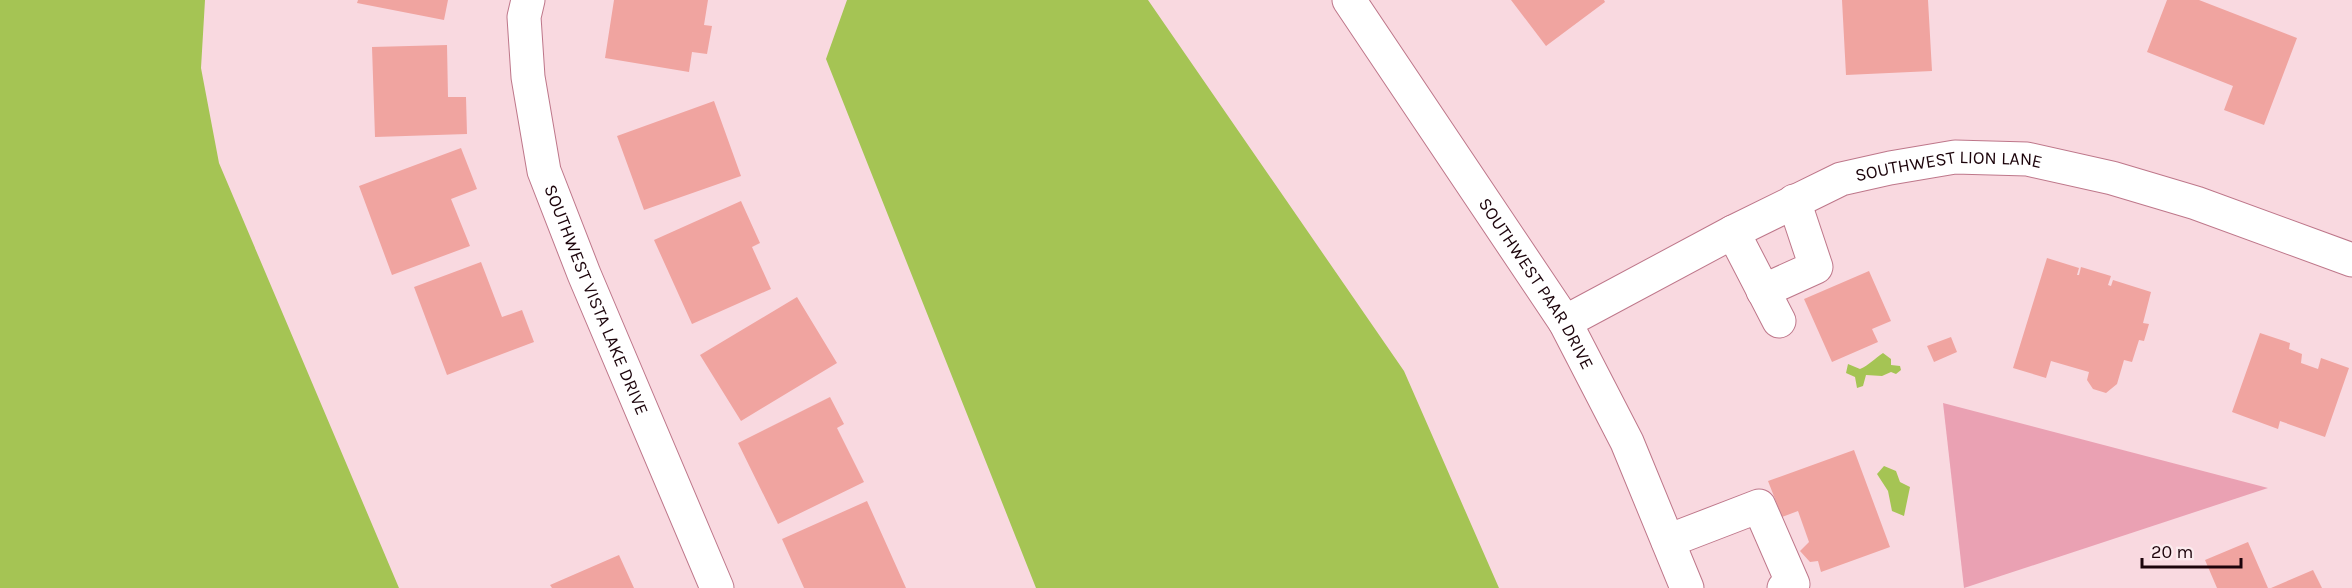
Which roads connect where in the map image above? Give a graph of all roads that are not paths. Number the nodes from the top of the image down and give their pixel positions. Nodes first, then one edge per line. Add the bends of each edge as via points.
1 (528, 0) edge
2 (1349, 0) edge
3 (1794, 201) junction
4 (1733, 232) junction
5 (2352, 260) edge
6 (1763, 291) junction
7 (1779, 321) dead end
8 (1565, 322) junction
9 (1668, 541) junction
10 (717, 588) edge
11 (1687, 588) edge
12 (1784, 588) edge

1 - 10 street, SOUTHWEST VISTA LAKE DRIVE via 524,17 528,77 544,171
2 - 8 street, SOUTHWEST PAAR DRIVE
3 - 4 street, SOUTHWEST LION LANE
3 - 5 street, SOUTHWEST LION LANE via 1841,179 1890,168 1954,157 2027,159 2112,178 2196,203
3 - 6 street via 1816,267
4 - 6 street
4 - 8 street, SOUTHWEST LION LANE
6 - 7 street
8 - 9 street, SOUTHWEST PAAR DRIVE via 1627,442
9 - 11 street, SOUTHWEST PAAR DRIVE
9 - 12 street via 1759,506 1793,584

